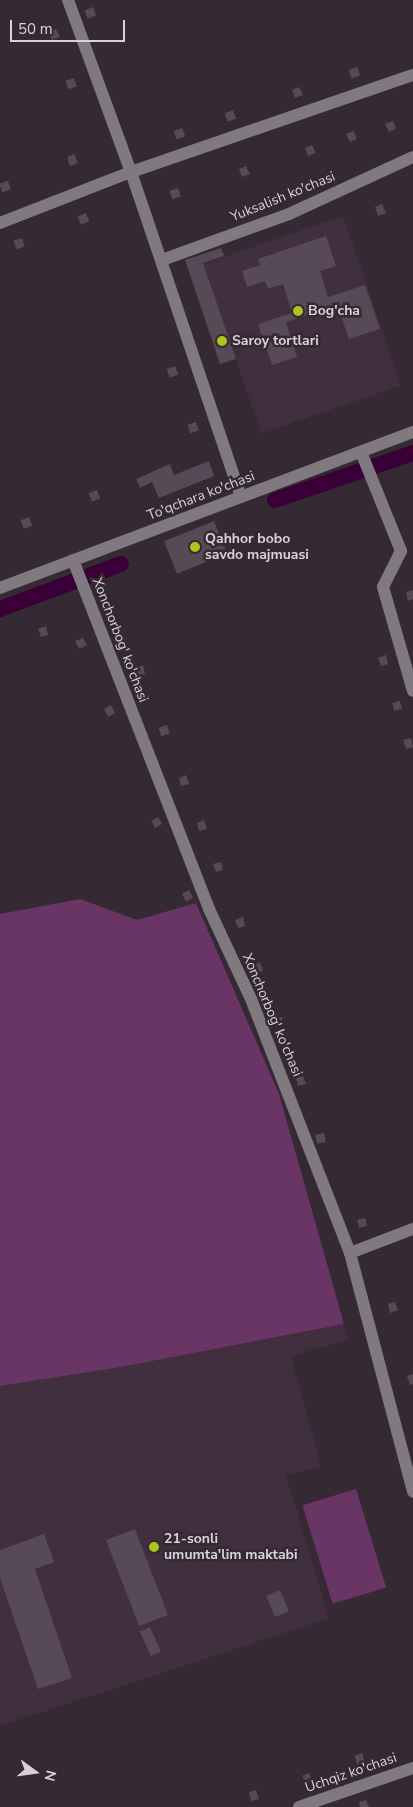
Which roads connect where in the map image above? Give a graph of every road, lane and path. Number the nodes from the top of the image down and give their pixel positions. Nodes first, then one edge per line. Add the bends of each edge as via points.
1 (68, 0) edge
2 (413, 75) edge
3 (413, 157) edge
4 (131, 172) junction
5 (0, 224) edge
6 (162, 260) junction
7 (413, 432) edge
8 (361, 452) junction
9 (241, 497) junction
10 (73, 560) junction
11 (0, 588) edge
12 (413, 691) edge
13 (413, 1229) edge
14 (350, 1253) junction
15 (413, 1492) edge
16 (413, 1768) edge
17 (299, 1807) edge

1 - 4 street
2 - 4 street
3 - 6 street, Yuksalish ko'chasi via 289,214
4 - 5 street
4 - 6 street
6 - 9 street
7 - 8 street, To'qchara ko'chasi
8 - 9 street, To'qchara ko'chasi
8 - 12 street via 401,551 383,587
9 - 10 street, To'qchara ko'chasi
10 - 11 street, To'qchara ko'chasi
10 - 14 street, Xonchorbog' ko'chasi via 209,908 251,999
13 - 14 street
14 - 15 street, Xonchorbog' ko'chasi
16 - 17 street, Uchqiz ko'chasi

